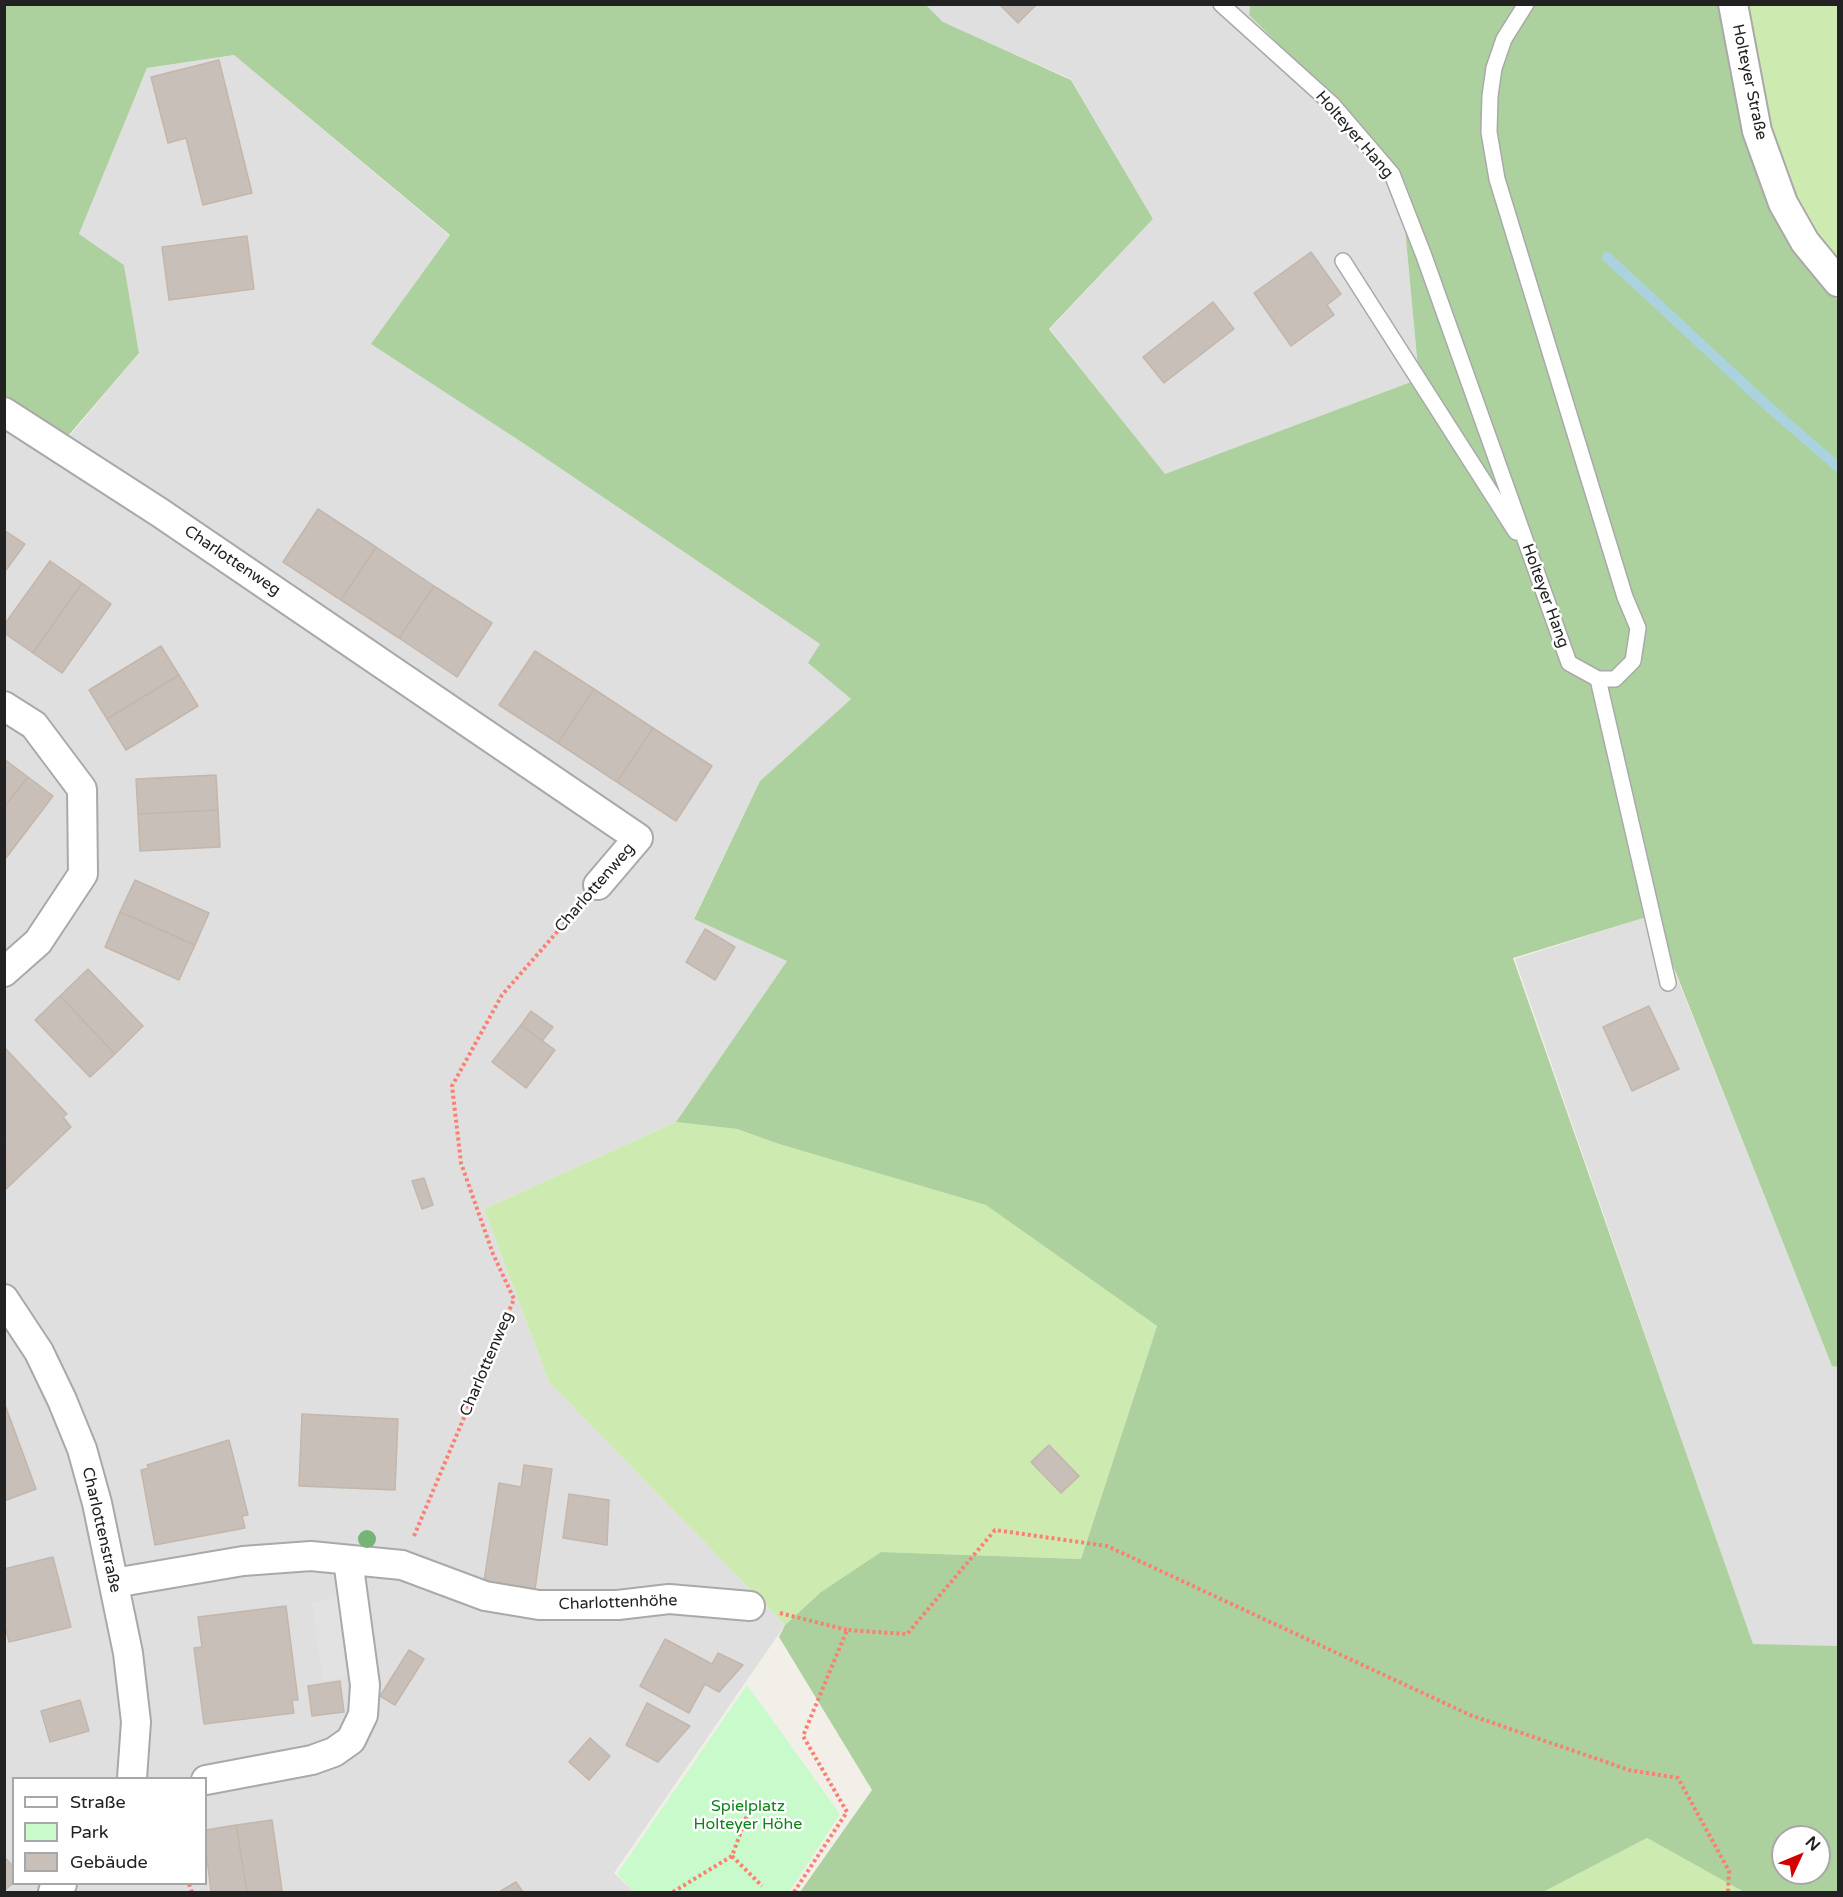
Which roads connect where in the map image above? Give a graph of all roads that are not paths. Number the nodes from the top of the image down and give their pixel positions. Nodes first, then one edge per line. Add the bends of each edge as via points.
1 (1221, 4) edge
2 (1526, 4) edge
3 (1733, 4) edge
4 (1343, 261) dead end
5 (1839, 282) edge
6 (4, 412) edge
7 (1531, 556) junction
8 (1598, 679) junction
9 (4, 706) edge
10 (598, 885) road end
11 (4, 972) edge
12 (1668, 983) dead end
13 (4, 1299) edge
14 (348, 1560) junction
15 (114, 1583) junction
16 (750, 1606) road end
17 (136, 1777) edge
18 (207, 1780) edge

1 - 7 lane, Holteyer Hang via 1333,105 1392,174
2 - 8 lane via 1504,39 1494,68 1489,132 1497,179 1625,597 1638,628 1633,660 1615,679
3 - 5 street, Holteyer Straße via 1757,131 1783,203 1805,242
4 - 7 lane
6 - 10 street, Charlottenweg via 159,512 638,838
7 - 8 lane, Holteyer Hang via 1569,663
8 - 12 lane
9 - 11 street via 34,725 82,789 83,874 38,942
13 - 15 street, Charlottenstraße via 39,1352 82,1449
14 - 15 street, Charlottenhöhe via 311,1556 243,1561
14 - 16 street, Charlottenhöhe via 402,1565 485,1596 539,1605 618,1605 669,1599
14 - 18 street via 365,1685 363,1715 351,1740 312,1761
15 - 17 street, Charlottenstraße via 136,1722

